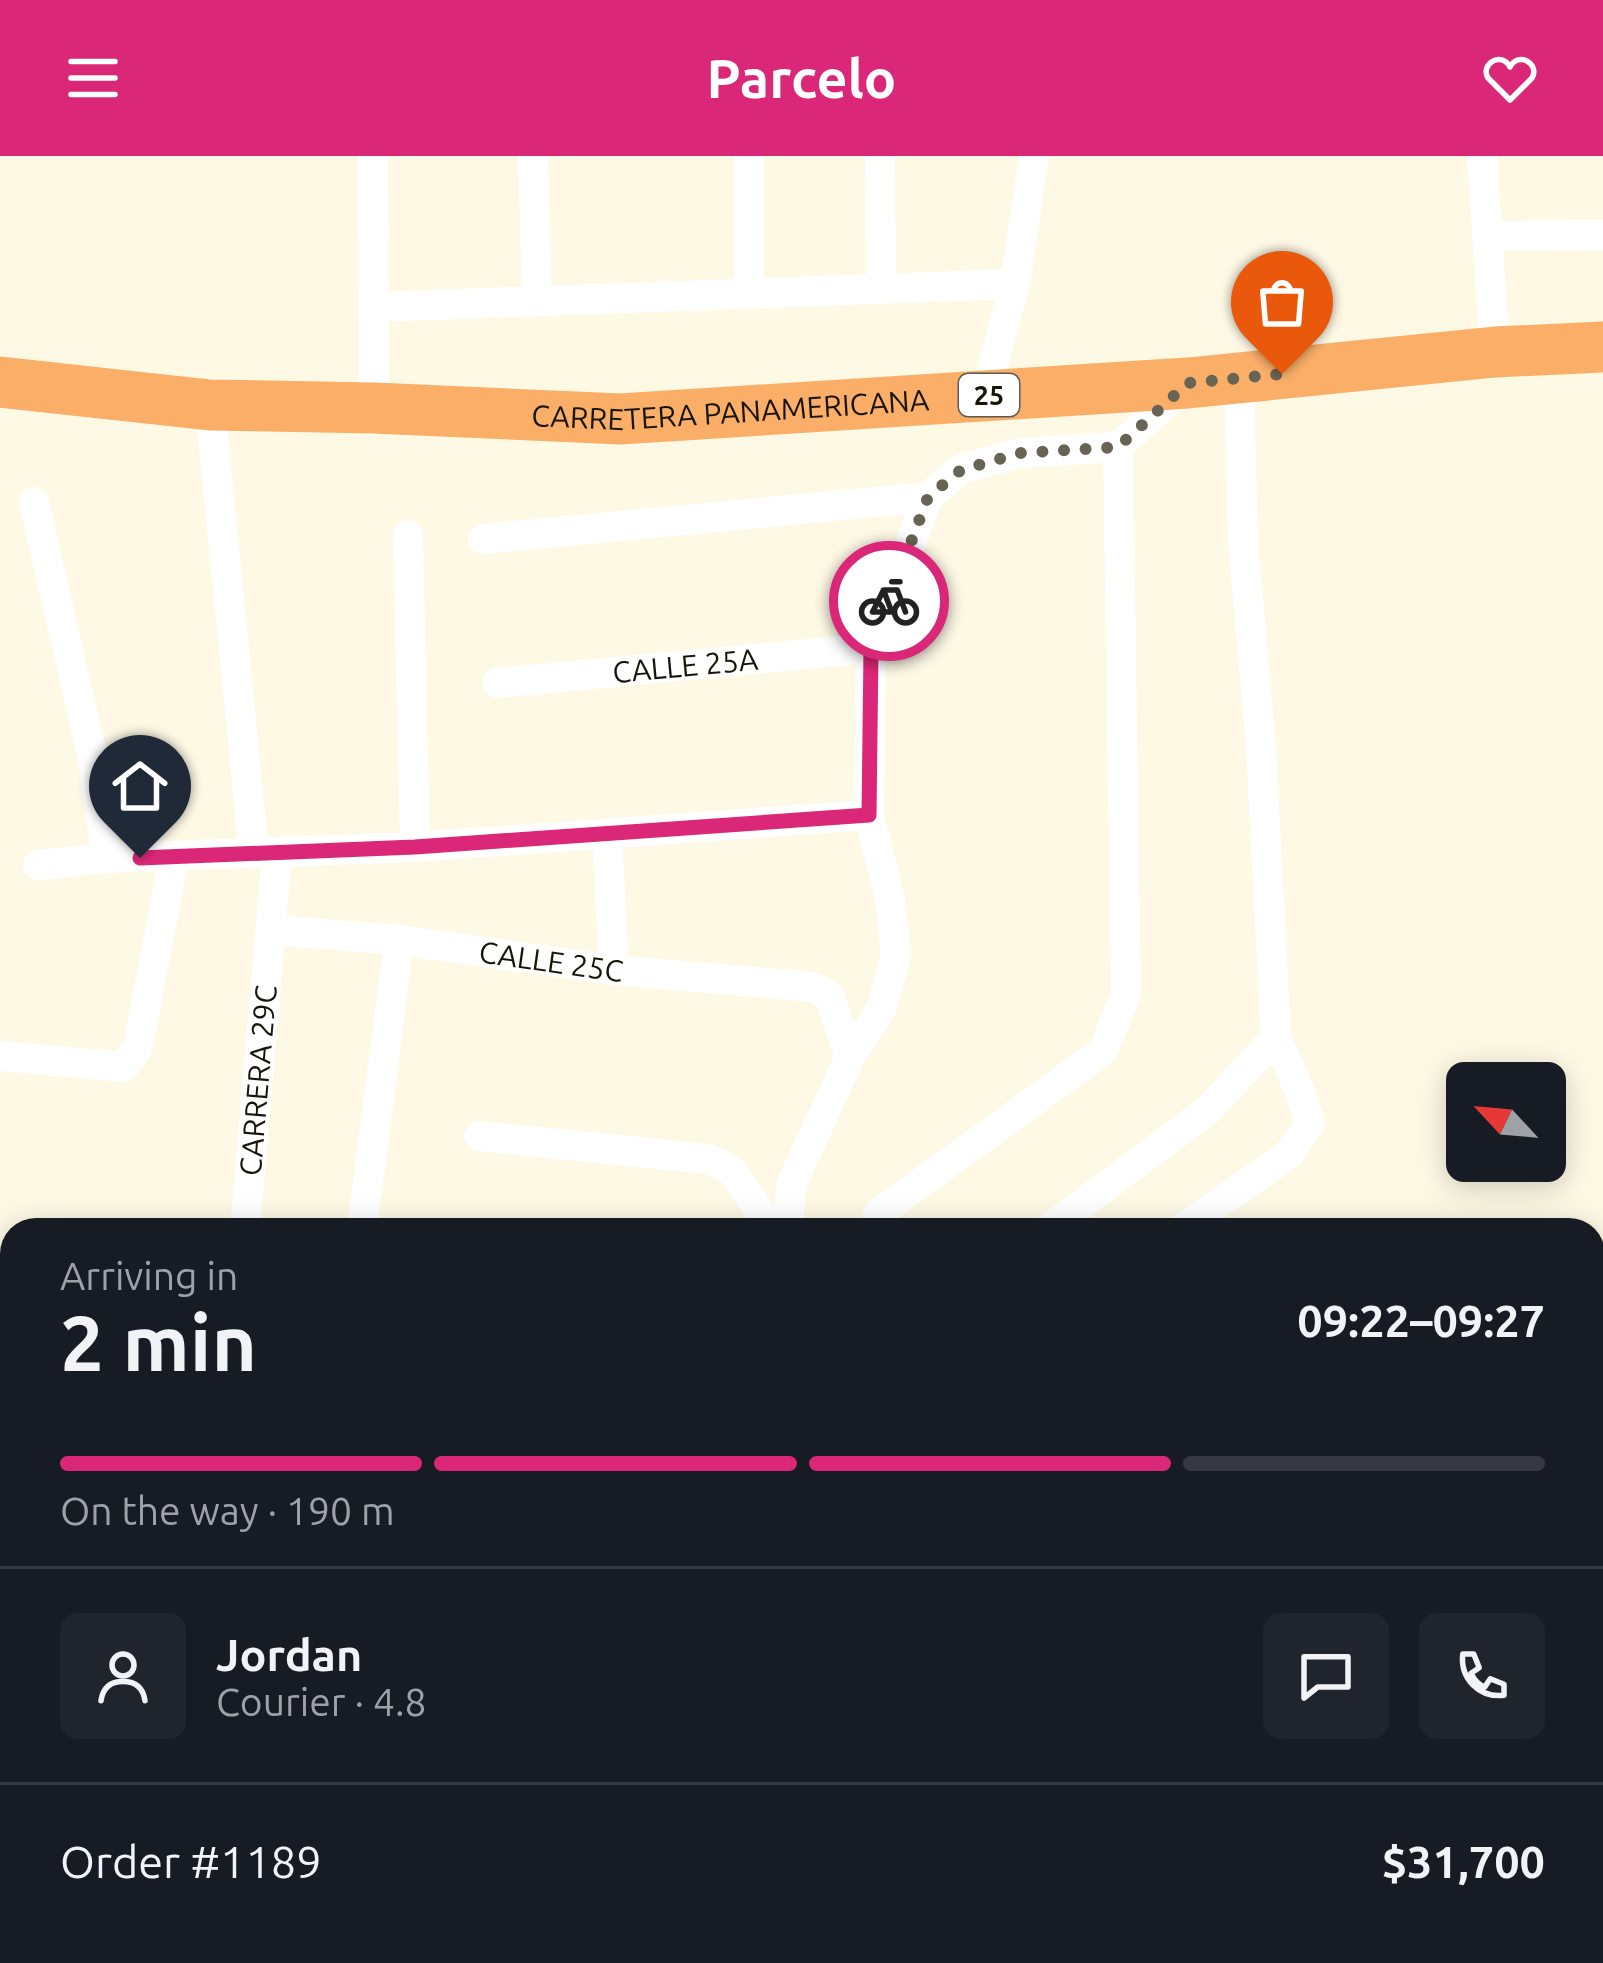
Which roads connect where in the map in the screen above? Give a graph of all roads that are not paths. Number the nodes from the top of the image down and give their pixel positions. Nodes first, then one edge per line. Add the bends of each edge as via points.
1 (373, 156) edge
2 (533, 156) edge
3 (749, 156) edge
4 (880, 156) edge
5 (1034, 156) edge
6 (1482, 156) edge
7 (1603, 235) edge
8 (1488, 236) junction
9 (1015, 284) junction
10 (881, 287) junction
11 (748, 292) junction
12 (537, 300) junction
13 (374, 307) junction
14 (1603, 347) edge
15 (1495, 352) junction
16 (1240, 378) junction
17 (0, 382) edge
18 (1188, 383) junction
19 (986, 395) junction
20 (210, 405) junction
21 (374, 408) junction
22 (1118, 447) junction
23 (928, 497) junction
24 (34, 502) dead end
25 (408, 536) dead end
26 (483, 539) dead end
27 (871, 649) junction
28 (497, 683) dead end
29 (869, 815) junction
30 (607, 833) junction
31 (415, 847) junction
32 (265, 853) junction
33 (174, 857) junction
34 (107, 858) junction
35 (38, 865) dead end
36 (271, 930) junction
37 (400, 940) junction
38 (614, 970) junction
39 (1276, 1036) junction
40 (0, 1056) edge
41 (850, 1057) junction
42 (479, 1136) dead end
43 (878, 1214) dead end
44 (246, 1218) edge
45 (364, 1218) edge
46 (766, 1218) edge
47 (787, 1218) edge
48 (1063, 1218) edge
49 (1197, 1218) edge

1 - 13 street
2 - 12 street
3 - 11 street
4 - 10 street
5 - 9 street
6 - 8 street
7 - 8 street
8 - 15 street
9 - 10 street
9 - 19 street
10 - 11 street
11 - 12 street
12 - 13 street
13 - 21 street
14 - 15 highway, CARRETERA PANAMERICANA / 25
15 - 16 highway, CARRETERA PANAMERICANA / 25
16 - 18 highway, CARRETERA PANAMERICANA / 25
16 - 39 street
17 - 20 highway, CARRETERA PANAMERICANA / 25
18 - 19 highway, CARRETERA PANAMERICANA / 25
18 - 22 street
19 - 21 highway, CARRETERA PANAMERICANA / 25 via 620,419
20 - 21 highway, CARRETERA PANAMERICANA / 25
20 - 32 street, CARRERA 29C
22 - 23 street via 1020,453 961,470
22 - 43 street via 1126,994 1103,1051
23 - 26 street
23 - 27 street
24 - 34 street
25 - 31 street
27 - 28 street, CALLE 25A
27 - 29 street
29 - 30 street
29 - 41 street via 896,957 881,1009
30 - 31 street
30 - 38 street
31 - 32 street
32 - 33 street
32 - 36 street, CARRERA 29C
33 - 34 street
33 - 40 street via 137,1047 124,1067
34 - 35 street
36 - 37 street, CALLE 25C
36 - 44 street, CARRERA 29C
37 - 38 street, CALLE 25C
37 - 45 street
38 - 41 street, CALLE 25C via 813,987 829,995
39 - 48 street via 1208,1110
39 - 49 street via 1310,1123 1288,1155
41 - 47 street via 791,1185
42 - 46 street via 708,1159 735,1174

